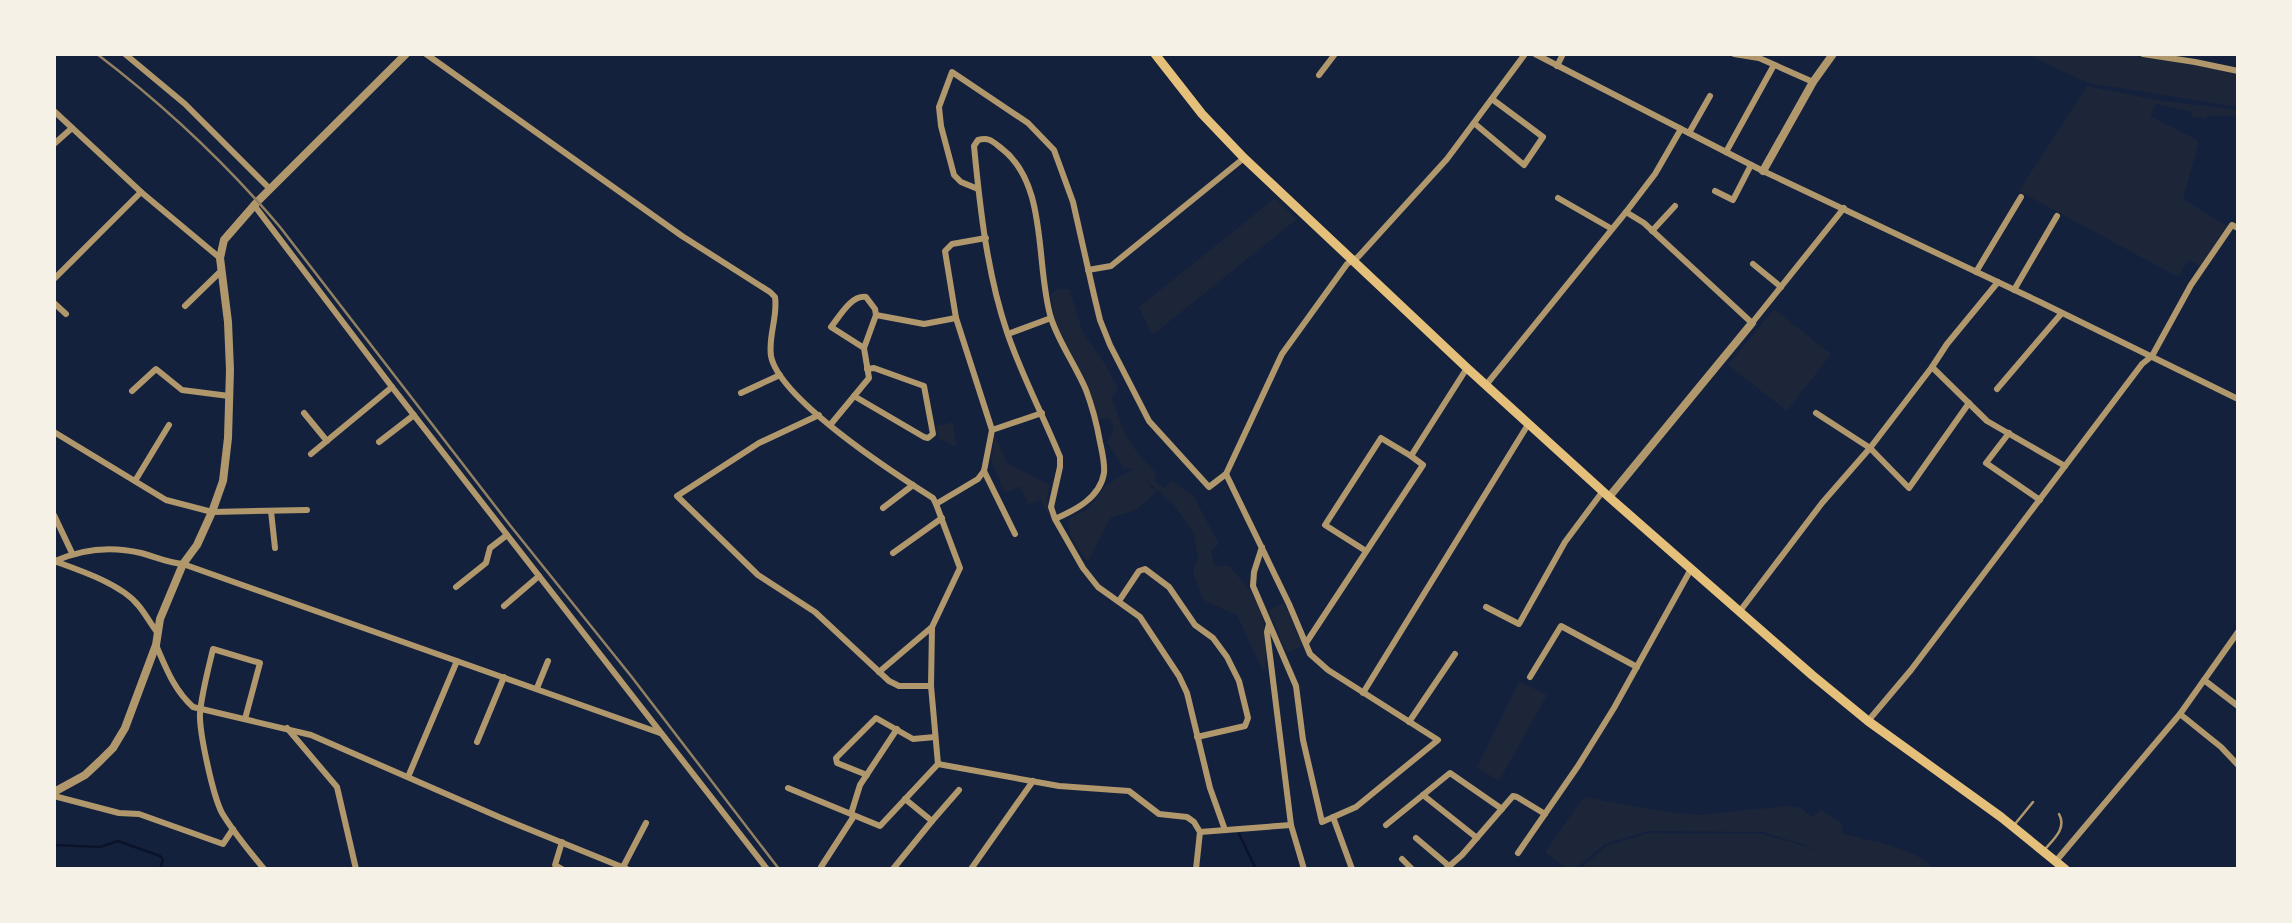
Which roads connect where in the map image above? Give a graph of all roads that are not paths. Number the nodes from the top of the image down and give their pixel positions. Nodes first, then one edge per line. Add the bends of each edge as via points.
1 (125, 54) edge
2 (405, 54) edge
3 (426, 54) edge
4 (1155, 54) edge
5 (1335, 54) edge
6 (1525, 54) edge
7 (1535, 54) edge
8 (1563, 54) edge
9 (1734, 54) edge
10 (1833, 54) edge
11 (2143, 54) edge
12 (1759, 56) edge
13 (1774, 65) junction
14 (1557, 66) junction
15 (2238, 71) edge
16 (1320, 75) dead end
17 (1812, 82) junction
18 (1710, 96) dead end
19 (1492, 99) junction
20 (54, 111) edge
21 (1474, 123) junction
22 (72, 128) junction
23 (1681, 129) junction
24 (1689, 133) junction
25 (54, 144) edge
26 (1726, 152) junction
27 (1244, 158) junction
28 (1751, 165) junction
29 (1763, 171) junction
30 (270, 189) junction
31 (978, 189) junction
32 (1715, 191) dead end
33 (141, 192) junction
34 (2021, 197) dead end
35 (1558, 198) dead end
36 (254, 205) junction
37 (1675, 206) dead end
38 (1844, 208) junction
39 (1626, 212) junction
40 (2057, 216) dead end
41 (2238, 228) edge
42 (1612, 229) junction
43 (1652, 231) junction
44 (986, 238) junction
45 (220, 258) junction
46 (1353, 261) junction
47 (1753, 264) dead end
48 (1088, 270) junction
49 (220, 272) junction
50 (1976, 272) junction
51 (54, 279) edge
52 (1998, 282) junction
53 (1781, 287) junction
54 (2014, 290) junction
55 (54, 303) edge
56 (185, 306) dead end
57 (65, 314) dead end
58 (2061, 314) junction
59 (876, 315) junction
60 (956, 318) junction
61 (1051, 318) junction
62 (1752, 323) junction
63 (1008, 334) junction
64 (864, 348) junction
65 (2152, 356) junction
66 (1932, 367) junction
67 (1467, 368) junction
68 (867, 369) junction
69 (780, 375) junction
70 (1486, 385) junction
71 (392, 387) junction
72 (1997, 389) dead end
73 (132, 391) dead end
74 (741, 393) dead end
75 (229, 396) junction
76 (854, 396) junction
77 (2238, 398) edge
78 (1969, 403) junction
79 (1816, 412) dead end
80 (304, 413) dead end
81 (1042, 413) junction
82 (414, 415) junction
83 (820, 415) junction
84 (1529, 423) junction
85 (831, 424) junction
86 (169, 425) dead end
87 (992, 430) junction
88 (54, 432) edge
89 (2009, 433) junction
90 (327, 441) junction
91 (379, 442) dead end
92 (1870, 448) junction
93 (311, 454) dead end
94 (1411, 456) junction
95 (2065, 466) junction
96 (985, 471) junction
97 (1226, 474) junction
98 (135, 481) junction
99 (913, 485) junction
100 (1606, 494) junction
101 (2040, 500) junction
102 (936, 504) junction
103 (883, 508) dead end
104 (307, 510) dead end
105 (271, 511) junction
106 (212, 512) junction
107 (54, 515) edge
108 (942, 518) junction
109 (1055, 519) junction
110 (1015, 534) dead end
111 (507, 535) junction
112 (1262, 547) junction
113 (275, 548) dead end
114 (1366, 551) junction
115 (72, 553) junction
116 (893, 553) dead end
117 (55, 561) edge
118 (183, 564) junction
119 (1691, 569) junction
120 (539, 576) junction
121 (456, 587) dead end
122 (1119, 601) junction
123 (504, 606) dead end
124 (1486, 607) dead end
125 (1740, 611) junction
126 (1269, 622) junction
127 (932, 627) junction
128 (157, 632) junction
129 (2238, 632) edge
130 (1306, 643) junction
131 (156, 645) junction
132 (1455, 654) dead end
133 (457, 661) junction
134 (548, 661) dead end
135 (1637, 667) junction
136 (878, 672) junction
137 (504, 677) junction
138 (1530, 677) dead end
139 (2204, 680) junction
140 (931, 686) junction
141 (537, 688) junction
142 (1363, 693) junction
143 (2238, 706) edge
144 (200, 710) junction
145 (2180, 713) junction
146 (245, 719) junction
147 (1409, 722) junction
148 (1868, 722) junction
149 (287, 728) junction
150 (897, 729) junction
151 (662, 733) junction
152 (935, 737) junction
153 (1197, 737) junction
154 (477, 742) dead end
155 (938, 764) junction
156 (2238, 765) edge
157 (867, 775) junction
158 (408, 776) junction
159 (1033, 782) junction
160 (788, 788) dead end
161 (959, 790) dead end
162 (54, 794) edge
163 (1423, 795) junction
164 (905, 799) junction
165 (2033, 802) dead end
166 (1502, 809) junction
167 (1545, 814) junction
168 (2059, 814) dead end
169 (853, 815) junction
170 (1333, 817) junction
171 (932, 821) junction
172 (646, 823) dead end
173 (1291, 825) junction
174 (1386, 825) dead end
175 (2013, 826) junction
176 (233, 829) junction
177 (1225, 830) junction
178 (1200, 832) junction
179 (1416, 838) dead end
180 (1477, 838) junction
181 (562, 842) junction
182 (2043, 851) junction
183 (1518, 853) dead end
184 (1402, 859) dead end
185 (2056, 861) junction
186 (821, 867) dead end
187 (1451, 867) edge
188 (357, 868) edge
189 (624, 868) edge
190 (264, 869) edge
191 (562, 869) edge
192 (767, 869) edge
193 (893, 869) edge
194 (971, 869) edge
195 (1196, 869) edge
196 (1304, 869) edge
197 (1352, 869) edge
198 (1412, 869) edge
199 (2065, 869) edge

1 - 30 street via 201,119
2 - 30 street
3 - 69 street via 775,297 771,357
4 - 27 main road
5 - 16 street
6 - 19 street
7 - 14 street
8 - 14 street
9 - 12 street
10 - 17 street
11 - 15 street
12 - 13 street
13 - 17 street
13 - 26 street
14 - 23 street
17 - 29 street
18 - 24 street
19 - 21 street
19 - 21 street via 1543,137 1524,164
20 - 22 street
21 - 46 street
22 - 25 street
22 - 33 street
23 - 24 street
23 - 39 street
24 - 26 street
26 - 28 street
27 - 46 main road
27 - 48 street via 1111,265
28 - 29 street
28 - 32 street via 1733,200
29 - 38 street
30 - 36 street
31 - 44 street
31 - 48 street via 954,176 941,125 939,107 952,72 1028,123 1054,150 1073,202
31 - 61 street via 974,146 978,140 989,139 1020,168 1030,195
33 - 45 street
33 - 51 street
34 - 50 street
35 - 42 street
36 - 45 street via 224,240
36 - 71 street
37 - 43 street
38 - 50 street
38 - 53 street
39 - 42 street
39 - 43 street
40 - 54 street
41 - 65 street via 2232,225 2191,285
42 - 70 street
43 - 62 street
44 - 60 street via 952,244 945,251
44 - 63 street
45 - 49 street
46 - 67 main road
46 - 97 street via 1282,355
47 - 53 street
48 - 97 street via 1100,320 1149,421 1209,487
49 - 56 street
49 - 75 street via 228,322
50 - 52 street
52 - 54 street
52 - 66 street
53 - 62 street
54 - 58 street
55 - 57 street
58 - 65 street
58 - 72 street
59 - 60 street via 924,324
59 - 64 street
59 - 64 street via 861,296 831,327
60 - 87 street
61 - 63 street
61 - 109 street via 1087,392 1104,473 1101,484 1082,506
62 - 100 street
63 - 81 street
64 - 68 street
65 - 77 street
65 - 95 street
66 - 78 street
66 - 92 street
67 - 70 main road
67 - 94 street
68 - 76 street via 869,378
68 - 76 street via 924,387 933,434 924,437
69 - 74 street
69 - 83 street
70 - 84 main road
71 - 82 street
71 - 90 street
73 - 75 street via 156,369 182,390
75 - 106 street via 223,481
76 - 85 street
78 - 89 street via 1987,421
78 - 92 street via 1909,488
79 - 92 street
80 - 90 street
81 - 87 street
81 - 109 street via 1059,457 1051,507
82 - 91 street
82 - 111 street
83 - 85 street
83 - 136 street via 759,443 677,496 758,575 815,612
84 - 100 main road
84 - 142 street
85 - 99 street
86 - 98 street
87 - 96 street
88 - 98 street
89 - 95 street
89 - 101 street via 1986,463
90 - 93 street
92 - 125 street
94 - 114 street via 1423,465
94 - 114 street via 1381,438 1325,525
95 - 101 street
96 - 102 street
96 - 110 street
97 - 112 street
98 - 106 street via 166,500
99 - 102 street
99 - 103 street
100 - 119 main road
100 - 124 street via 1565,542 1519,624
101 - 148 street
102 - 108 street
104 - 105 street
105 - 106 street
105 - 113 street
106 - 118 street
107 - 115 street
108 - 116 street
108 - 127 street via 960,568
109 - 122 street via 1083,568 1098,587
111 - 120 street
111 - 121 street via 490,548 486,563
112 - 126 street via 1253,586
112 - 130 street
114 - 130 street
115 - 117 street
115 - 118 street via 96,549 141,553
117 - 128 street via 127,595
118 - 128 street
118 - 133 street
119 - 125 main road
119 - 135 street
120 - 123 street
120 - 151 street
122 - 153 street via 1140,617 1179,676
122 - 153 street via 1145,569 1169,587 1195,625 1213,638 1227,657 1239,681 1248,718 1245,726
125 - 148 main road
126 - 170 street via 1296,686 1322,822
126 - 173 street
127 - 136 street
127 - 140 street
128 - 131 street
129 - 139 street
130 - 142 street via 1310,654 1328,670
131 - 144 street via 180,696
131 - 162 street via 113,748 85,775
132 - 147 street
133 - 137 street
133 - 158 street
134 - 141 street
135 - 138 street via 1561,626
135 - 167 street
136 - 140 street via 899,686
137 - 141 street
137 - 154 street
139 - 143 street
139 - 145 street
140 - 152 street
141 - 151 street
142 - 147 street
144 - 146 street
144 - 146 street via 213,649 260,663
144 - 176 street via 220,810
145 - 156 street
145 - 185 street
146 - 149 street
147 - 170 street via 1438,740 1356,807
148 - 175 main road
149 - 158 street
149 - 188 street via 337,787
150 - 152 street via 914,738
150 - 157 street
150 - 157 street via 876,718 836,758 836,763
151 - 192 street
152 - 155 street
153 - 177 street
155 - 159 street
155 - 164 street
157 - 169 street
158 - 181 street
159 - 178 street via 1129,791 1159,814 1187,817
159 - 194 street
160 - 169 street
161 - 171 street
162 - 176 street via 119,813 139,814 223,844
163 - 166 street via 1450,773
163 - 174 street
163 - 180 street
164 - 169 street via 880,827
164 - 171 street
165 - 175 lane
166 - 167 street via 1513,796
166 - 180 street
167 - 183 street
168 - 182 lane via 2059,833
169 - 186 street
170 - 197 street
171 - 193 street
172 - 189 street
173 - 177 street
173 - 196 street
175 - 182 main road
176 - 190 street
177 - 178 street
178 - 195 street
179 - 187 street
180 - 187 street
181 - 189 street
181 - 191 street via 555,865
182 - 185 main road
184 - 198 street
185 - 199 main road

